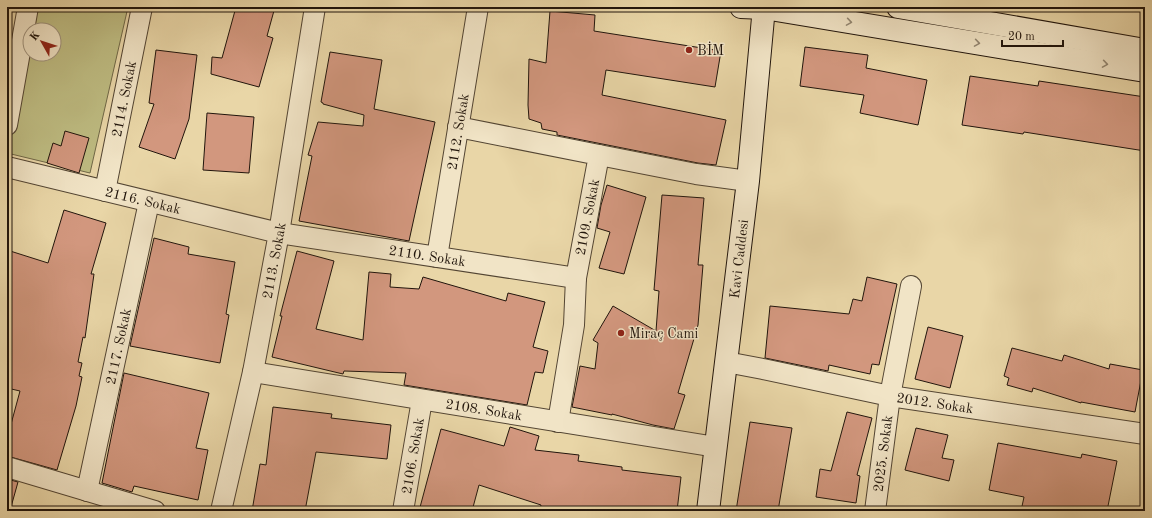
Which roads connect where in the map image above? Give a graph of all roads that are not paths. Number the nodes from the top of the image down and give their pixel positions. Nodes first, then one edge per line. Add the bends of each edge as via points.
1 (28, 7) edge
2 (142, 7) edge
3 (315, 7) edge
4 (478, 7) edge
5 (741, 7) edge
6 (898, 7) edge
7 (764, 8) edge
8 (1145, 50) edge
9 (1145, 71) edge
10 (7, 124) edge
11 (458, 127) junction
12 (599, 155) junction
13 (7, 167) edge
14 (748, 181) junction
15 (106, 191) junction
16 (149, 202) junction
17 (279, 233) junction
18 (437, 257) junction
19 (576, 278) junction
20 (912, 286) dead end
21 (726, 362) junction
22 (252, 372) junction
23 (890, 396) junction
24 (422, 400) junction
25 (558, 422) junction
26 (1145, 434) edge
27 (716, 447) junction
28 (7, 467) edge
29 (87, 491) junction
30 (155, 511) edge
31 (221, 511) edge
32 (403, 511) edge
33 (708, 511) edge
34 (875, 511) edge

1 - 10 street
2 - 15 street, 2114. Sokak
3 - 17 street, 2113. Sokak
4 - 11 street, 2112. Sokak
5 - 7 main road
6 - 8 main road
7 -> 9 main road
7 - 14 main road, Kavi Caddesi
11 - 12 street
11 - 18 street, 2112. Sokak
12 - 14 street via 696,174
12 - 19 street, 2109. Sokak
13 - 15 street, 2116. Sokak
14 - 21 main road, Kavi Caddesi
15 - 16 street, 2116. Sokak
16 - 17 street, 2116. Sokak
16 - 29 street, 2117. Sokak
17 - 18 street, 2110. Sokak
17 - 22 street, 2113. Sokak
18 - 19 street, 2110. Sokak
19 - 25 street, 2109. Sokak via 574,325
20 - 23 street, 2025. Sokak
21 - 23 street, 2012. Sokak
21 - 27 main road, Kavi Caddesi
22 - 24 street, 2108. Sokak
22 - 31 street, 2113. Sokak
23 - 26 street, 2012. Sokak
23 - 34 street, 2025. Sokak
24 - 25 street, 2108. Sokak
24 - 32 street, 2106. Sokak
25 - 27 street, 2108. Sokak
27 - 33 main road, Kavi Caddesi
28 - 29 street
29 - 30 street

